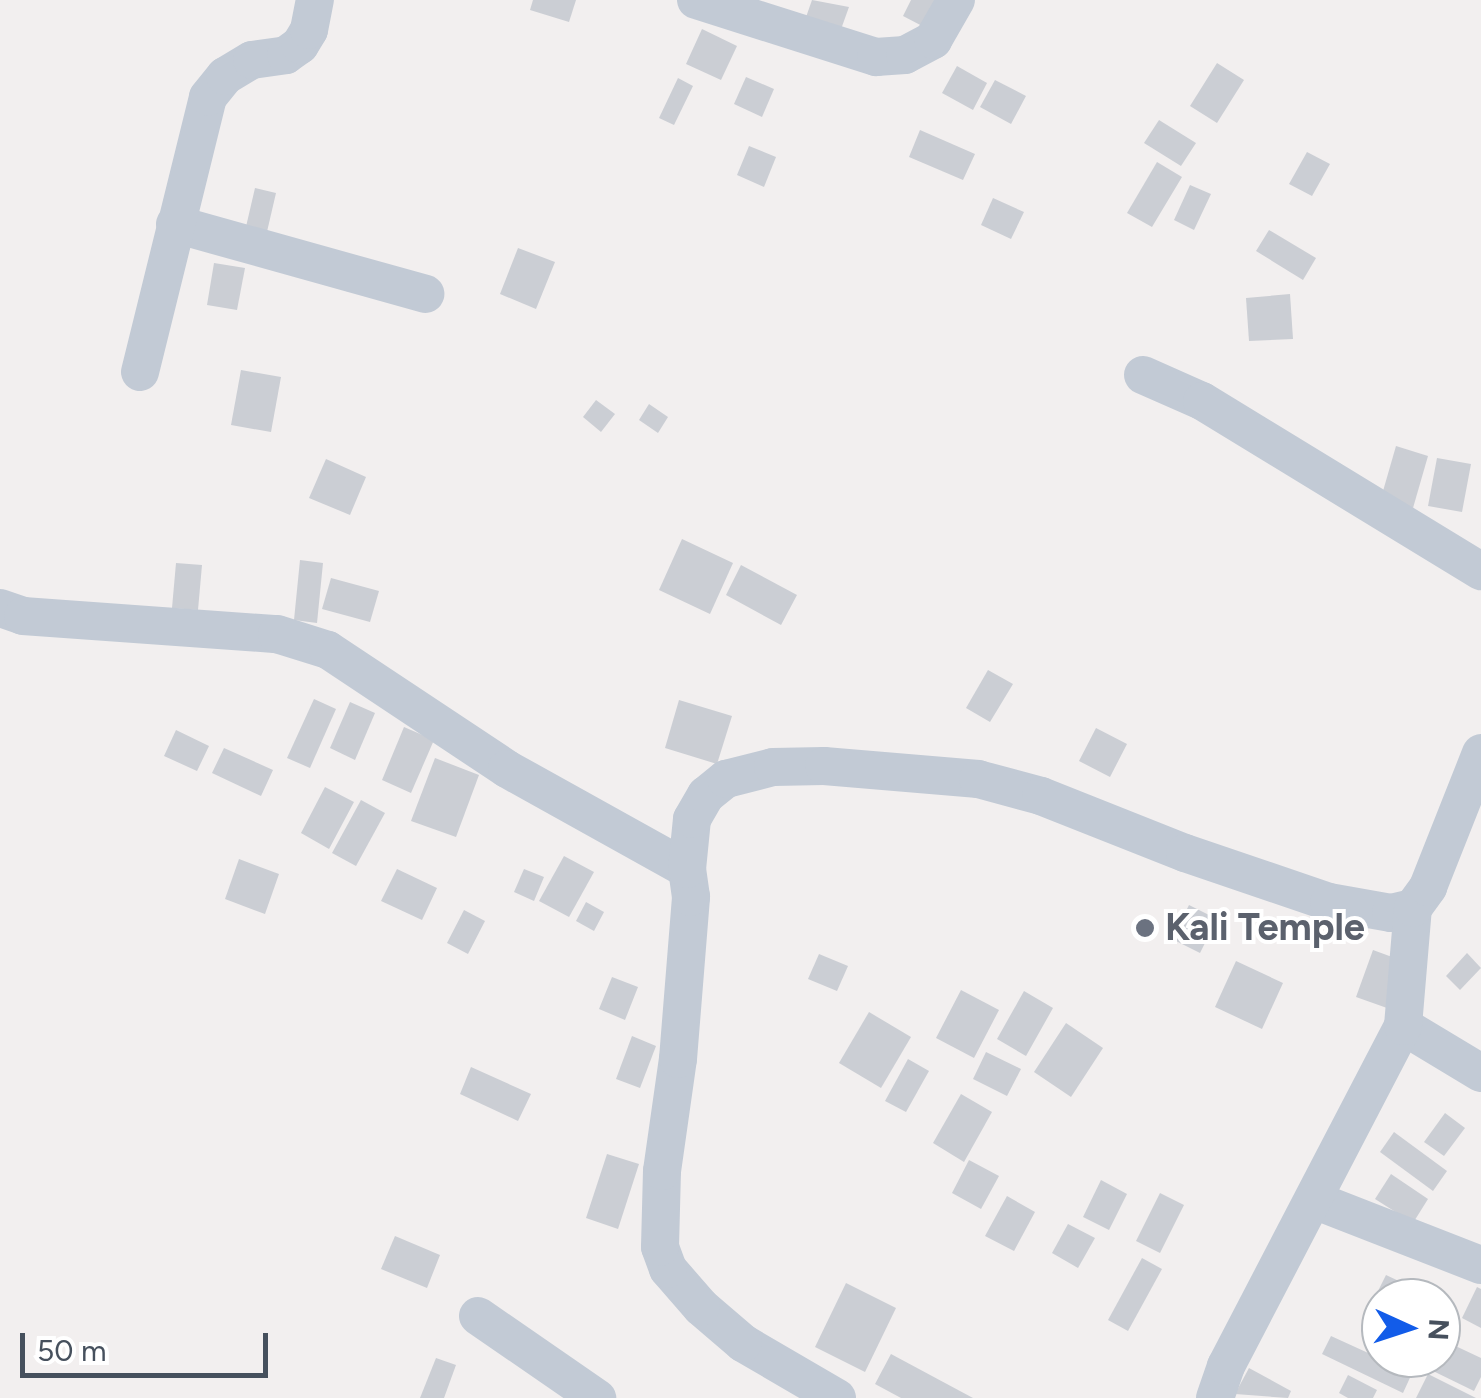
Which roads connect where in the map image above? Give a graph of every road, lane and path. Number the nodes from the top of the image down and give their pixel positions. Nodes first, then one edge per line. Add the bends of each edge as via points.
1 (316, 0) edge
2 (696, 0) edge
3 (956, 0) edge
4 (175, 224) junction
5 (424, 294) dead end
6 (140, 372) dead end
7 (1143, 375) dead end
8 (1481, 571) edge
9 (0, 608) edge
10 (1481, 753) edge
11 (687, 869) junction
12 (1413, 908) junction
13 (1403, 1026) junction
14 (1481, 1073) edge
15 (1314, 1200) junction
16 (1481, 1264) edge
17 (478, 1316) dead end
18 (597, 1398) edge
19 (837, 1398) edge
20 (1215, 1398) edge

1 - 4 street via 300,45 286,55 252,60 208,96
2 - 3 street via 876,57 905,54 933,40
4 - 5 street
4 - 6 street
7 - 8 street via 1202,401
9 - 11 street via 23,616 277,634 328,650 507,768
10 - 12 street via 1428,887
11 - 12 street via 692,819 726,779 774,767 824,766 978,780 1040,796 1329,902 1391,913
11 - 19 street via 691,897 660,1247 668,1269 729,1331
12 - 13 street
13 - 14 street
13 - 15 street
15 - 16 street
15 - 20 street
17 - 18 street

